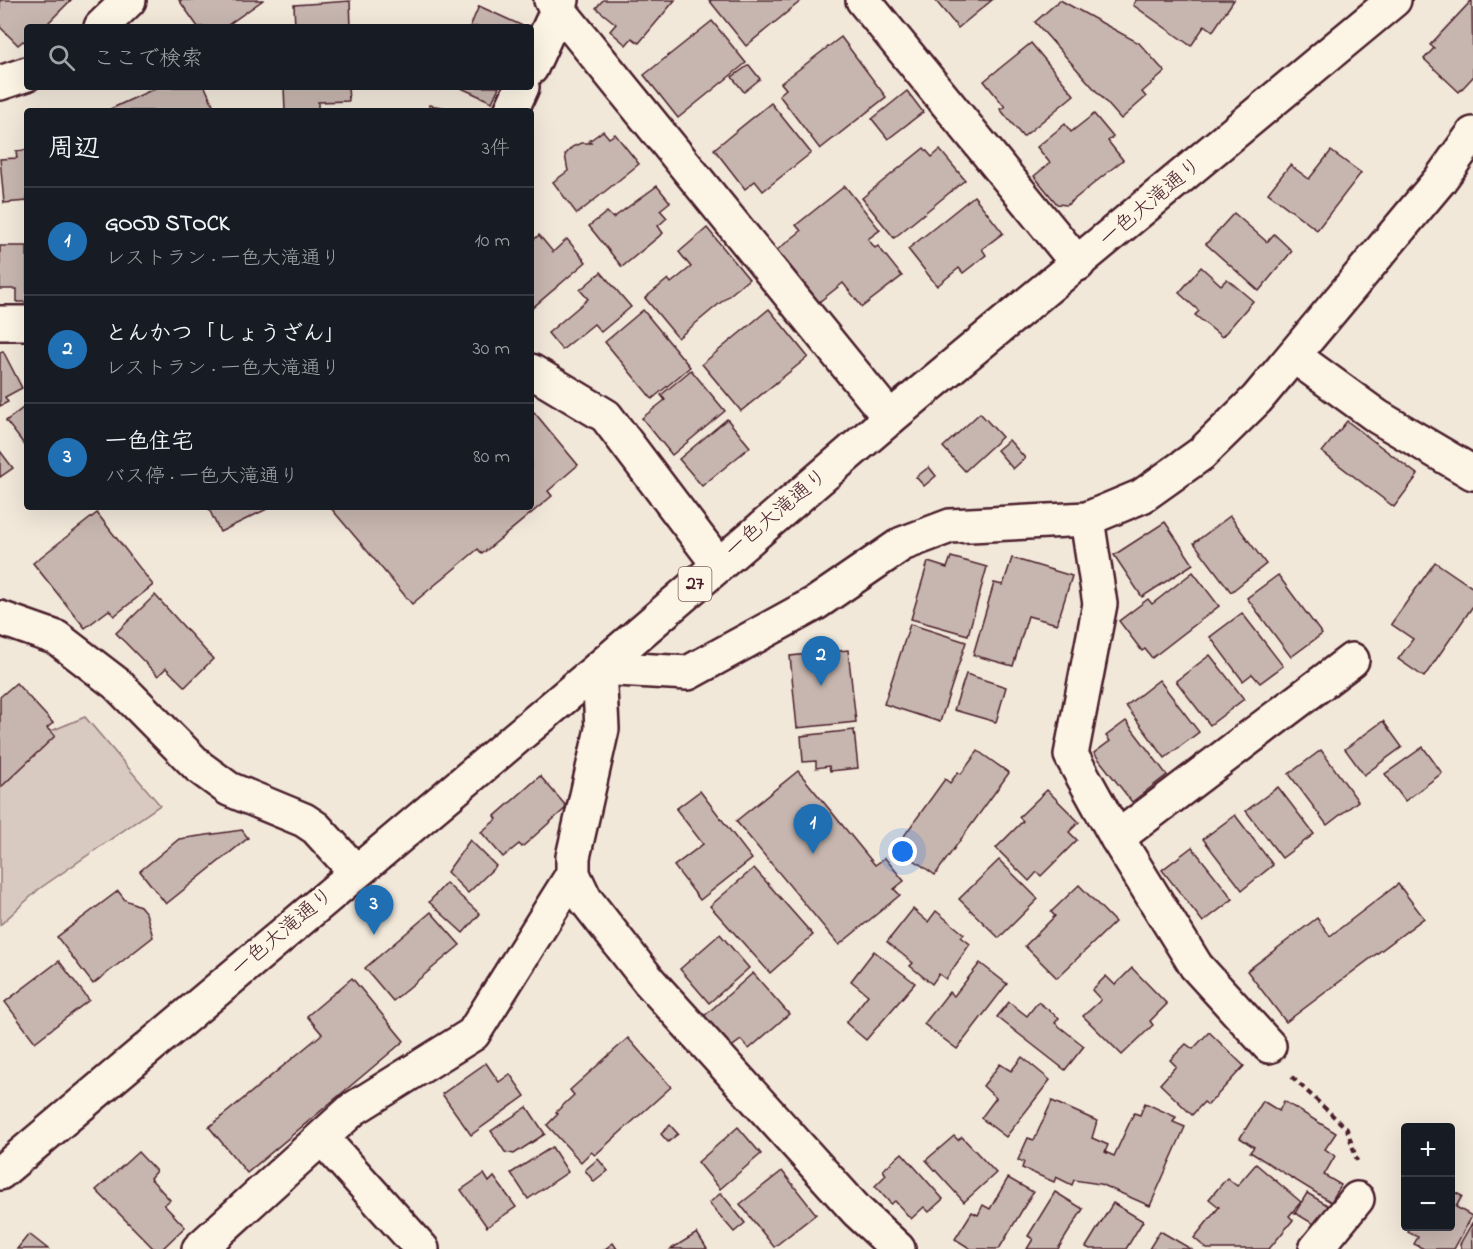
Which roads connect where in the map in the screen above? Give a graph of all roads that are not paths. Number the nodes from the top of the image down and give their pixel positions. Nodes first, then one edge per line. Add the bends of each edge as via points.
1 (129, 0) edge
2 (863, 0) edge
3 (1394, 0) edge
4 (557, 3) edge
5 (103, 24) edge
6 (534, 60) edge
7 (24, 75) edge
8 (0, 83) edge
9 (521, 90) edge
10 (512, 108) edge
11 (1473, 134) edge
12 (1078, 264) junction
13 (0, 323) edge
14 (24, 323) edge
15 (1294, 356) junction
16 (534, 373) edge
17 (890, 418) junction
18 (1473, 473) edge
19 (1087, 519) junction
20 (718, 564) junction
21 (0, 618) edge
22 (1352, 660) dead end
23 (599, 668) junction
24 (1117, 838) junction
25 (356, 872) junction
26 (573, 874) junction
27 (1269, 1046) road end
28 (322, 1137) junction
29 (0, 1173) edge
30 (1357, 1199) road end
31 (199, 1249) edge
32 (422, 1249) edge
33 (898, 1249) edge
34 (1316, 1249) edge

1 - 5 street
2 - 12 street
3 - 12 street, 一色大滝通り / 27
4 - 6 street
4 - 17 street
7 - 8 street
9 - 10 street
11 - 15 street via 1440,180
12 - 17 street, 一色大滝通り / 27
13 - 14 street
15 - 18 street via 1378,417
15 - 19 street via 1201,454 1142,496
16 - 20 street via 606,416
17 - 20 street, 一色大滝通り / 27
19 - 23 street via 950,526 902,544 816,603 688,673
19 - 24 street via 1100,604 1071,755
20 - 23 street, 一色大滝通り / 27
21 - 25 street via 57,639 117,684 199,767 229,789 316,828
22 - 24 street
23 - 25 street, 一色大滝通り / 27
23 - 26 street via 602,729 573,857
24 - 27 street via 1196,966
25 - 29 street, 一色大滝通り / 27
26 - 28 street via 473,1034 353,1109
26 - 33 street via 585,899 649,981 857,1211
28 - 31 street
28 - 32 street
30 - 34 street

